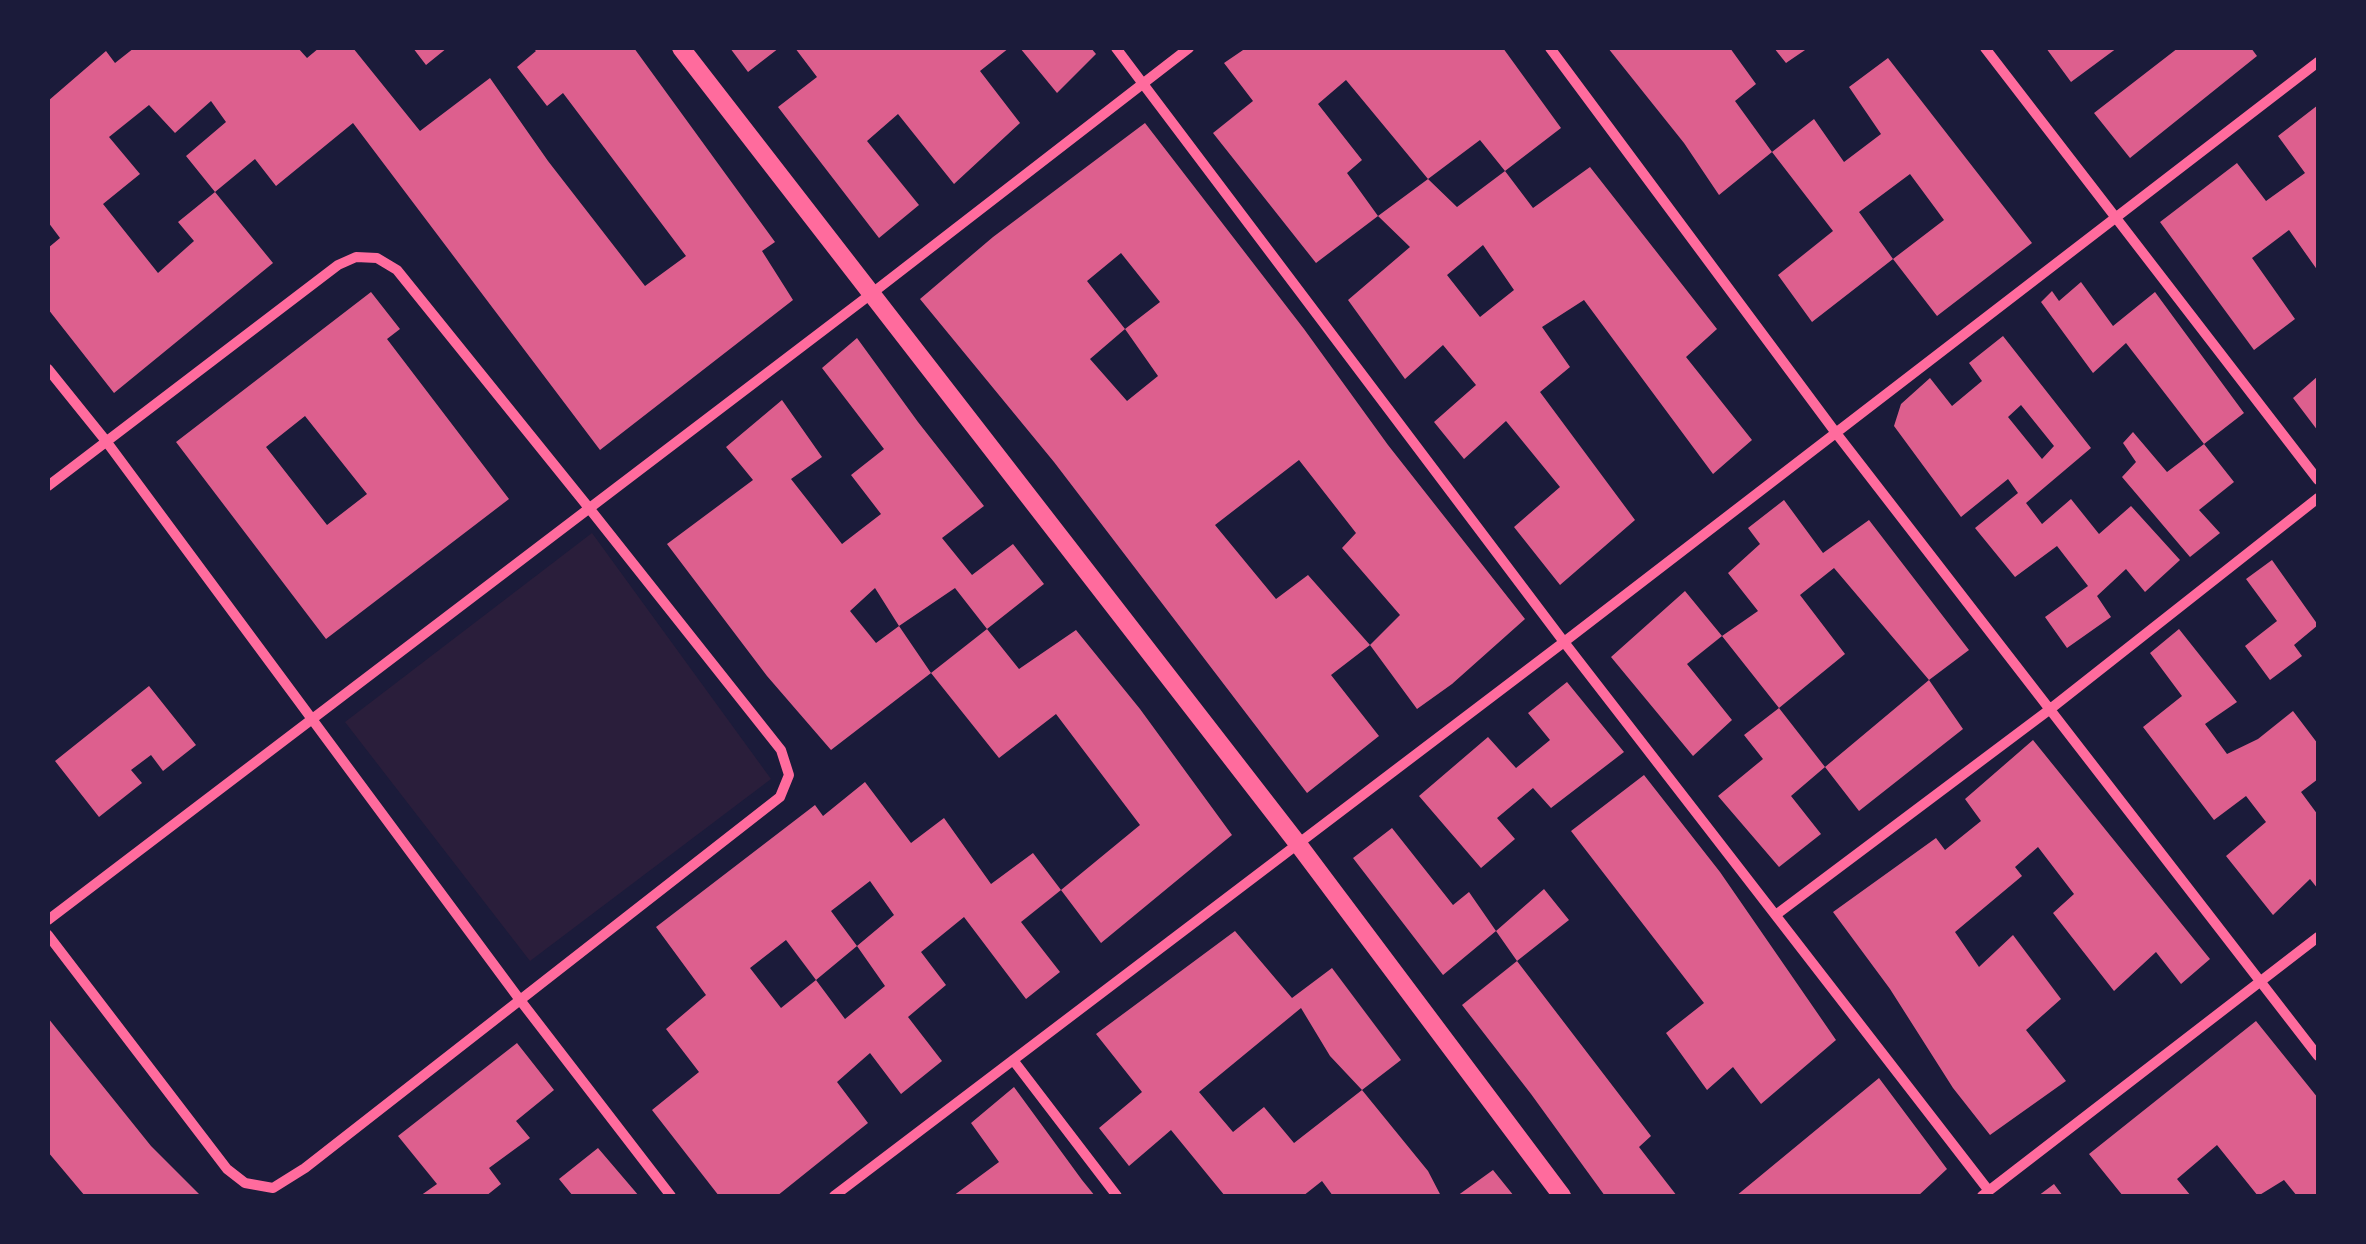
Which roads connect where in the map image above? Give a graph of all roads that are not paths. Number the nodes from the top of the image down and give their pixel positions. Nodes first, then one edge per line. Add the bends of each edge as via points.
1 (681, 48) edge
2 (1116, 48) edge
3 (1189, 48) edge
4 (1550, 48) edge
5 (1984, 48) edge
6 (2318, 62) edge
7 (1143, 82) junction
8 (2114, 216) junction
9 (871, 294) junction
10 (48, 369) edge
11 (1836, 433) junction
12 (106, 441) junction
13 (2318, 480) edge
14 (48, 486) edge
15 (2318, 498) edge
16 (589, 508) junction
17 (1564, 642) junction
18 (2049, 710) junction
19 (314, 719) junction
20 (1298, 844) junction
21 (1778, 914) junction
22 (48, 920) edge
23 (48, 935) edge
24 (2318, 937) edge
25 (2260, 982) junction
26 (520, 1000) junction
27 (2318, 1056) edge
28 (1013, 1060) junction
29 (1986, 1194) edge
30 (671, 1196) edge
31 (834, 1196) edge
32 (1117, 1196) edge
33 (1562, 1196) edge

1 - 9 street
2 - 7 street
3 - 7 street
4 - 11 street
5 - 8 street
6 - 8 street
7 - 9 street
7 - 17 street
8 - 11 street
8 - 13 street
9 - 16 street
9 - 20 street
10 - 12 street
11 - 17 street
11 - 18 street
12 - 14 street
12 - 16 street via 338,265 378,258 397,270
12 - 19 street
15 - 18 street
16 - 19 street
16 - 26 street via 781,750 788,774 780,797
17 - 20 street
17 - 21 street
18 - 21 street
18 - 25 street
19 - 22 street
19 - 26 street
20 - 28 street
20 - 33 street
21 - 29 street
23 - 26 street via 227,1169 245,1184 273,1188
24 - 25 street
25 - 27 street
25 - 29 street
26 - 30 street
28 - 31 street
28 - 32 street

